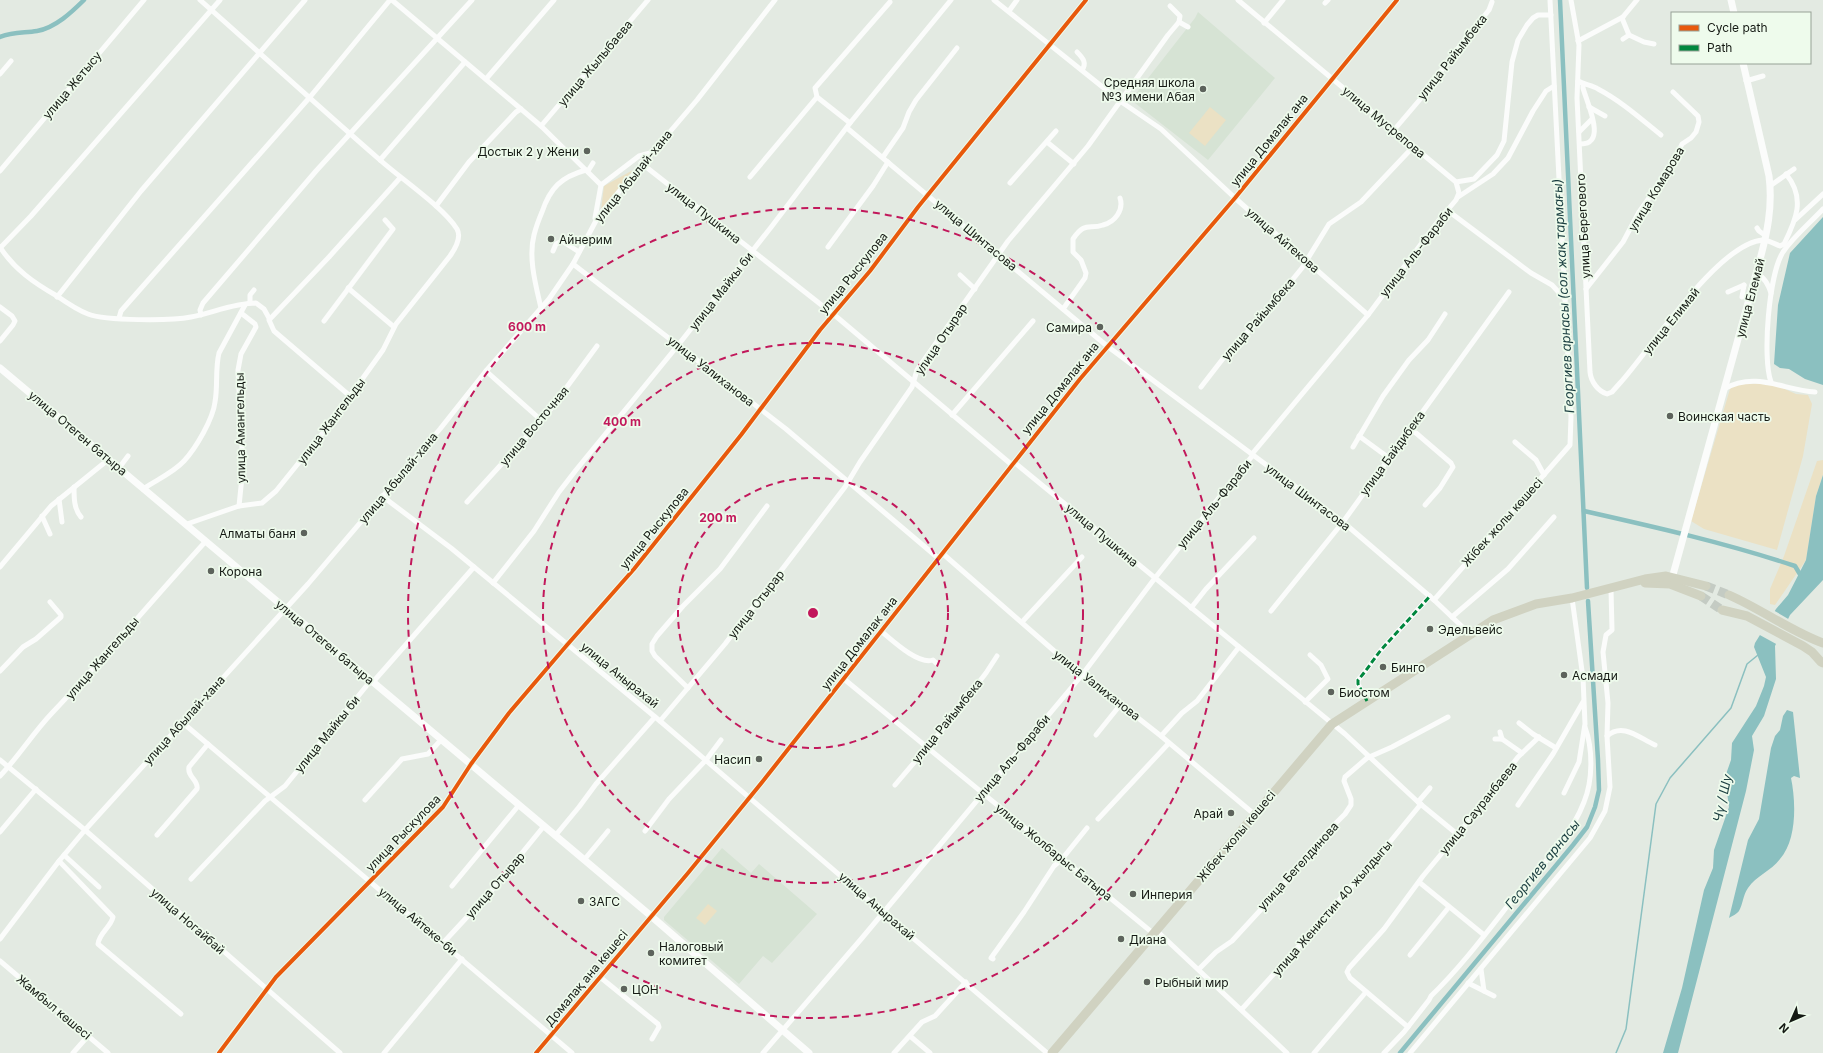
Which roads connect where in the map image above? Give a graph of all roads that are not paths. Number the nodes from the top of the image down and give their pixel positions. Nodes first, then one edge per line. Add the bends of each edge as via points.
1 (144, 0) edge
2 (200, 0) edge
3 (220, 0) edge
4 (306, 0) edge
5 (391, 0) edge
6 (472, 0) edge
7 (554, 0) edge
8 (648, 0) edge
9 (775, 0) edge
10 (951, 0) edge
11 (994, 0) edge
12 (1017, 0) edge
13 (1086, 0) edge
14 (1238, 0) edge
15 (1282, 0) edge
16 (1550, 0) edge
17 (1571, 0) edge
18 (1637, 0) edge
19 (1731, 0) edge
20 (1395, 1) edge
21 (890, 2) dead end
22 (1492, 2) dead end
23 (1170, 6) dead end
24 (212, 10) junction
25 (1009, 10) junction
26 (1734, 12) edge
27 (1551, 15) junction
28 (1623, 17) junction
29 (1179, 22) junction
30 (1264, 22) junction
31 (1188, 27) dead end
32 (1629, 35) junction
33 (438, 39) junction
34 (1623, 39) dead end
35 (1578, 41) junction
36 (1050, 44) junction
37 (1654, 44) dead end
38 (957, 48) dead end
39 (1077, 52) dead end
40 (260, 53) junction
41 (11, 61) dead end
42 (465, 62) junction
43 (1743, 64) edge
44 (1082, 70) junction
45 (0, 74) edge
46 (1763, 76) dead end
47 (1332, 79) junction
48 (486, 80) junction
49 (1746, 81) junction
50 (1581, 82) junction
51 (1554, 86) junction
52 (1673, 92) dead end
53 (310, 97) junction
54 (817, 97) junction
55 (1120, 101) junction
56 (1588, 106) junction
57 (521, 109) junction
58 (1605, 116) dead end
59 (1592, 119) junction
60 (541, 126) junction
61 (848, 126) junction
62 (1394, 130) junction
63 (1056, 131) dead end
64 (1579, 132) junction
65 (350, 134) junction
66 (1661, 135) dead end
67 (1047, 142) junction
68 (1580, 144) junction
69 (1413, 147) junction
70 (650, 153) junction
71 (883, 157) junction
72 (380, 160) junction
73 (888, 162) junction
74 (593, 163) dead end
75 (641, 163) junction
76 (1074, 164) junction
77 (1794, 169) dead end
78 (0, 171) edge
79 (587, 171) junction
80 (1786, 174) junction
81 (750, 177) dead end
82 (400, 178) junction
83 (1456, 182) junction
84 (1010, 183) dead end
85 (601, 185) junction
86 (1770, 186) junction
87 (1823, 194) edge
88 (928, 195) junction
89 (1458, 197) junction
90 (1120, 198) dead end
91 (1235, 198) junction
92 (436, 206) junction
93 (1823, 209) edge
94 (1447, 210) junction
95 (385, 220) dead end
96 (595, 221) junction
97 (1794, 221) junction
98 (1757, 228) dead end
99 (1766, 238) junction
100 (0, 247) edge
101 (828, 247) dead end
102 (553, 251) dead end
103 (752, 251) junction
104 (579, 252) junction
105 (998, 254) junction
106 (1306, 260) junction
107 (573, 264) junction
108 (1756, 273) junction
109 (960, 275) dead end
110 (1764, 278) junction
111 (1774, 281) junction
112 (348, 288) junction
113 (975, 289) junction
114 (1586, 289) junction
115 (254, 290) dead end
116 (1509, 292) dead end
117 (1728, 292) dead end
118 (1771, 293) junction
119 (1742, 296) dead end
120 (57, 297) junction
121 (1565, 299) junction
122 (248, 304) junction
123 (0, 306) edge
124 (541, 308) junction
125 (1063, 309) junction
126 (241, 313) junction
127 (1445, 314) dead end
128 (201, 315) junction
129 (833, 315) junction
130 (1368, 315) junction
131 (269, 317) junction
132 (119, 318) junction
133 (324, 321) dead end
134 (1033, 321) dead end
135 (394, 327) junction
136 (0, 341) edge
137 (679, 344) junction
138 (597, 346) dead end
139 (1107, 346) junction
140 (0, 368) edge
141 (486, 371) junction
142 (1590, 372) joint
143 (1771, 382) junction
144 (914, 384) junction
145 (1201, 387) dead end
146 (1724, 389) junction
147 (1815, 392) dead end
148 (350, 396) junction
149 (760, 409) junction
150 (952, 416) junction
151 (541, 420) junction
152 (1409, 430) junction
153 (1359, 436) junction
154 (1515, 442) dead end
155 (1353, 447) dead end
156 (1252, 455) junction
157 (128, 456) dead end
158 (1389, 458) junction
159 (109, 459) junction
160 (1013, 463) junction
161 (119, 468) junction
162 (1544, 475) junction
163 (849, 482) junction
164 (74, 487) junction
165 (143, 489) junction
166 (382, 496) junction
167 (58, 499) junction
168 (467, 502) dead end
169 (1425, 505) dead end
170 (239, 506) junction
171 (767, 506) dead end
172 (42, 516) junction
173 (81, 517) dead end
174 (1554, 517) dead end
175 (62, 522) dead end
176 (1343, 522) junction
177 (187, 524) junction
178 (50, 534) dead end
179 (1254, 538) dead end
180 (206, 541) junction
181 (942, 553) junction
182 (1082, 557) dead end
183 (938, 558) junction
184 (0, 567) edge
185 (474, 567) junction
186 (1155, 578) junction
187 (1671, 580) junction
188 (493, 582) junction
189 (1706, 586) tunnel mouth
190 (1611, 589) junction
191 (1701, 596) tunnel mouth
192 (1729, 596) tunnel mouth
193 (1432, 598) junction
194 (1572, 598) junction
195 (50, 602) dead end
196 (286, 608) junction
197 (1191, 608) junction
198 (1722, 610) tunnel mouth
199 (1271, 611) dead end
200 (1452, 617) junction
201 (1022, 622) junction
202 (881, 631) junction
203 (1471, 635) junction
204 (1811, 639) junction
205 (1823, 643) edge
206 (567, 645) junction
207 (1239, 647) junction
208 (1823, 649) edge
209 (1310, 655) dead end
210 (997, 656) dead end
211 (936, 663) dead end
212 (1821, 663) edge
213 (0, 671) edge
214 (1082, 675) junction
215 (1584, 678) junction
216 (844, 679) junction
217 (1576, 680) dead end
218 (373, 682) junction
219 (688, 688) junction
220 (1367, 701) junction
221 (1583, 701) junction
222 (1306, 702) junction
223 (1121, 704) junction
224 (655, 717) junction
225 (1448, 717) dead end
226 (660, 721) junction
227 (182, 723) junction
228 (1519, 723) dead end
229 (1332, 724) junction
230 (1584, 727) junction
231 (1500, 732) dead end
232 (1096, 735) dead end
233 (1161, 736) junction
234 (1607, 736) junction
235 (1539, 737) junction
236 (1495, 739) dead end
237 (1502, 739) junction
238 (441, 740) junction
239 (721, 740) dead end
240 (208, 744) junction
241 (1170, 744) junction
242 (1655, 745) dead end
243 (928, 748) junction
244 (1556, 748) junction
245 (1522, 753) junction
246 (1370, 757) junction
247 (0, 760) edge
248 (706, 760) junction
249 (470, 764) junction
250 (9, 767) junction
251 (0, 776) edge
252 (895, 785) dead end
253 (1430, 788) dead end
254 (36, 789) junction
255 (1564, 792) dead end
256 (981, 794) junction
257 (270, 797) junction
258 (750, 797) junction
259 (365, 800) dead end
260 (1419, 803) junction
261 (519, 805) junction
262 (1518, 805) dead end
263 (1254, 814) junction
264 (1098, 819) dead end
265 (544, 826) junction
266 (1087, 828) dead end
267 (85, 830) junction
268 (608, 831) dead end
269 (645, 831) dead end
270 (0, 832) edge
271 (1457, 834) junction
272 (157, 835) dead end
273 (555, 836) junction
274 (64, 855) junction
275 (1062, 859) junction
276 (584, 860) junction
277 (59, 861) junction
278 (191, 879) dead end
279 (370, 881) junction
280 (1419, 882) junction
281 (452, 886) dead end
282 (99, 887) dead end
283 (1450, 907) junction
284 (884, 912) junction
285 (651, 916) junction
286 (1155, 932) junction
287 (1484, 936) junction
288 (0, 939) edge
289 (443, 942) junction
290 (1410, 955) dead end
291 (462, 959) junction
292 (993, 959) dead end
293 (0, 961) edge
294 (1199, 969) junction
295 (1480, 969) junction
296 (600, 977) junction
297 (966, 982) junction
298 (1468, 983) junction
299 (266, 989) junction
300 (1484, 991) junction
301 (1366, 992) junction
302 (1494, 996) dead end
303 (1242, 1009) junction
304 (181, 1014) dead end
305 (1408, 1027) junction
306 (782, 1031) junction
307 (551, 1035) junction
308 (88, 1036) junction
309 (910, 1036) junction
310 (652, 1039) dead end
311 (336, 1052) edge
312 (73, 1053) edge
313 (108, 1053) edge
314 (220, 1053) edge
315 (384, 1053) edge
316 (536, 1053) edge
317 (572, 1053) edge
318 (763, 1053) edge
319 (809, 1053) edge
320 (894, 1053) edge
321 (930, 1053) edge
322 (1047, 1053) edge
323 (1052, 1053) edge
324 (1287, 1053) edge
325 (1314, 1053) edge
326 (1384, 1053) edge
327 (1410, 1053) edge

1 - 78 street, улица Жетысу
2 - 24 street
3 - 24 street
4 - 40 street
5 - 33 street
5 - 53 street
6 - 33 street
7 - 48 street
8 - 60 street, улица Жылыбаева
9 - 70 street, улица Абылай-хана via 696,100
10 - 61 street, улица Майкы би
11 - 25 street, улица Айтекова
12 - 25 street
13 - 36 street, улица Рыскулова
14 - 30 street, улица Мусрепова
15 - 30 street
16 - 27 street
17 - 35 street, улица Берегового
18 - 28 street
19 - 26 main road
20 - 47 street, улица Домалак ана
21 - 54 street via 816,86 814,90
22 - 62 street, улица Райымбека via 1489,10 1428,90
23 - 29 street via 1180,16
24 - 40 street
24 - 100 street via 31,216
25 - 36 street, улица Айтекова
27 - 51 street
27 - 83 street via 1538,15 1533,18 1518,40 1512,62 1504,140 1497,155 1474,179
28 - 32 street
28 - 35 street
29 - 31 street
29 - 55 street, улица Отырар
30 - 47 street, улица Мусрепова
32 - 34 street
32 - 37 street
33 - 42 street
33 - 65 street
35 - 50 street, улица Берегового
36 - 44 street, улица Айтекова
36 - 88 street, улица Рыскулова
38 - 71 street via 916,100 903,128
39 - 44 street via 1084,60
40 - 53 street
40 - 120 street via 141,191
41 - 45 street
42 - 48 street
42 - 72 street
43 - 49 main road, улица Елемай
44 - 55 street, улица Айтекова
46 - 49 street
47 - 62 street, улица Мусрепова
47 - 91 street, улица Домалак ана
48 - 57 street
49 - 86 main road, улица Елемай
50 - 56 street
50 - 64 street, улица Берегового
50 - 66 street via 1597,88 1619,102
51 - 89 street, улица Аль-Фараби via 1546,91 1533,111 1508,158 1493,174
51 - 121 street
52 - 114 street, улица Комарова via 1698,116 1696,132 1682,144 1624,242
53 - 65 street
53 - 132 street via 121,311
54 - 61 street, улица Шинтасова
54 - 81 street
55 - 76 street, улица Отырар
55 - 91 street, улица Айтекова via 1161,129
56 - 58 street
56 - 59 street
57 - 60 street
57 - 92 street via 469,162
59 - 64 street
59 - 68 street via 1595,136 1588,144
60 - 79 street
61 - 71 street, улица Шинтасова
61 - 103 street, улица Майкы би
62 - 69 street, улица Мусрепова
63 - 67 street
64 - 68 street, улица Берегового
65 - 72 street
65 - 128 street via 273,219 203,303
67 - 76 street
67 - 84 street
68 - 114 street, улица Берегового
69 - 83 street, улица Мусрепова
69 - 106 street, улица Райымбека via 1361,202 1330,224
70 - 75 street, улица Абылай-хана
70 - 85 street via 639,156
71 - 73 street, улица Шинтасова
72 - 82 street
73 - 88 street, улица Шинтасова
73 - 101 street
74 - 79 street
75 - 96 street, улица Абылай-хана
75 - 103 street, улица Пушкина
76 - 105 street, улица Отырар
77 - 80 street
79 - 85 street
79 - 124 street via 578,172 553,188 544,204 533,236 532,258
80 - 86 street
80 - 97 street via 1797,192
82 - 92 street
82 - 131 street via 329,257
83 - 89 street, улица Аль-Фараби via 1459,187
85 - 96 street
86 - 99 main road, улица Елемай via 1771,206
87 - 97 street
88 - 105 street, улица Шинтасова
88 - 129 street, улица Рыскулова
89 - 94 street, улица Аль-Фараби
90 - 125 street via 1122,206 1119,214 1104,225 1084,228 1073,239 1073,252 1081,260 1086,273
91 - 106 street, улица Айтекова
91 - 139 street, улица Домалак ана
92 - 135 street, улица Жангельды via 459,233 456,247
93 - 111 street via 1782,253
94 - 121 street via 1526,269 1552,285
94 - 130 street, улица Аль-Фараби
95 - 112 street via 393,229
96 - 104 street, улица Абылай-хана
97 - 99 street via 1784,244 1780,246
98 - 99 street
99 - 108 main road, улица Елемай
99 - 142 street, улица Елимай via 1745,246 1717,268 1676,312 1612,392 1603,392 1594,383
100 - 120 street via 20,271
102 - 104 street via 556,244 562,241
103 - 129 street, улица Пушкина
103 - 137 street, улица Майкы би
104 - 107 street, улица Абылай-хана
105 - 113 street, улица Отырар
105 - 125 street, улица Шинтасова
106 - 130 street, улица Айтекова
106 - 145 street, улица Райымбека via 1267,311 1225,356
107 - 124 street, улица Абылай-хана
107 - 137 street, улица Уалиханова
108 - 110 street
108 - 146 main road, улица Елемай
109 - 113 street
110 - 111 street
110 - 118 street
111 - 118 street
112 - 133 street
112 - 135 street
113 - 144 street, улица Отырар via 917,370
114 - 142 street, улица Берегового
115 - 122 street
116 - 152 street, улица Байдибека
117 - 119 street via 1744,285
118 - 143 street via 1767,365
120 - 132 street via 88,314
121 - 162 street, Жібек жолы көшесі via 1570,445
122 - 126 street
122 - 128 street
122 - 131 street via 260,306
123 - 136 street via 15,321
124 - 141 street, улица Абылай-хана
125 - 139 street, улица Шинтасова
126 - 165 street via 218,353 216,401 210,419 184,461
126 - 170 street, улица Амангельды via 252,320 256,327 241,354 238,370 243,467
127 - 153 street via 1428,340 1409,360 1383,396
128 - 132 street via 173,319
129 - 144 street, улица Пушкина
129 - 149 street, улица Рыскулова
130 - 156 street, улица Аль-Фараби
131 - 148 street via 274,331
134 - 150 street
135 - 148 street, улица Жангельды via 383,350
137 - 149 street, улица Уалиханова
137 - 188 street, улица Майкы би via 576,470 534,531
138 - 151 street, улица Восточная
139 - 156 street, улица Шинтасова
139 - 160 street, улица Домалак ана
140 - 159 main road, улица Отеген батыра
141 - 151 street
141 - 166 street, улица Абылай-хана
143 - 146 street via 1741,382
143 - 147 street via 1800,391
144 - 150 street, улица Пушкина
144 - 163 street, улица Отырар
146 - 187 main road, улица Елемай
148 - 170 street, улица Жангельды via 276,491 262,503
149 - 163 street, улица Уалиханова
149 - 206 street, улица Рыскулова via 622,584
150 - 160 street, улица Пушкина
151 - 168 street, улица Восточная
152 - 158 street, улица Байдибека
152 - 169 street via 1416,433 1453,467
153 - 155 street
153 - 158 street
154 - 162 street via 1536,460
156 - 176 street, улица Шинтасова
156 - 186 street, улица Аль-Фараби
157 - 161 street
158 - 176 street, улица Байдибека
159 - 161 main road, улица Отеген батыра
159 - 164 street
160 - 181 street, улица Домалак ана
160 - 186 street, улица Пушкина
161 - 165 main road, улица Отеген батыра
162 - 193 street, Жібек жолы көшесі
163 - 183 street, улица Уалиханова
163 - 219 street, улица Отырар via 729,639
164 - 167 street
164 - 173 street via 77,513
165 - 177 main road, улица Отеген батыра
166 - 185 street, улица Анырахай
166 - 196 street, улица Абылай-хана
167 - 172 street
167 - 175 street
170 - 177 street, улица Жангельды
171 - 219 street via 720,569 683,606 652,644 655,656
172 - 178 street
172 - 184 street
174 - 200 street via 1508,569
176 - 193 street, улица Шинтасова
176 - 199 street, улица Байдибека
177 - 180 main road, улица Отеген батыра
179 - 197 street via 1206,588
180 - 196 main road, улица Отеген батыра
180 - 250 street, улица Жангельды via 51,714
181 - 183 street, улица Домалак ана
181 - 201 street, улица Уалиханова
182 - 201 street
183 - 202 street, улица Домалак ана
185 - 188 street, улица Анырахай
185 - 218 street, улица Майкы би
186 - 197 street, улица Пушкина
186 - 214 street, улица Аль-Фараби
187 - 189 highway
187 - 190 highway, Жібек жолы көшесі via 1633,583
187 - 191 highway
188 - 206 street, улица Анырахай
190 - 194 highway, Жібек жолы көшесі
190 - 234 street via 1612,630 1606,635 1603,652 1608,703
192 - 204 highway
193 - 200 street, улица Шинтасова
193 - 220 street, Жібек жолы көшесі via 1383,648 1358,680
194 - 203 highway, Жібек жолы көшесі via 1536,604 1493,620
194 - 215 street
195 - 213 street via 61,617 36,639 23,646
196 - 218 main road, улица Отеген батыра
196 - 227 street, улица Абылай-хана
197 - 207 street, улица Пушкина
198 - 212 highway via 1747,616 1812,652
200 - 203 street, улица Шинтасова
201 - 214 street, улица Уалиханова
202 - 211 street via 919,659 927,662 933,660
202 - 216 street, улица Домалак ана
203 - 220 highway, Жібек жолы көшесі
204 - 205 highway
204 - 208 highway
206 - 224 street, улица Анырахай
206 - 249 street, улица Рыскулова
207 - 222 street, улица Пушкина
207 - 233 street via 1197,701 1186,708
209 - 222 street via 1321,665 1328,679
210 - 243 street, улица Райымбека
214 - 223 street, улица Уалиханова
214 - 256 street, улица Аль-Фараби
215 - 217 street
215 - 221 street
216 - 243 street, улица Жолбарыс Батыра
216 - 258 street, улица Домалак ана
218 - 238 main road, улица Отеген батыра
218 - 257 street, улица Майкы би via 368,684 285,786
219 - 226 street, улица Отырар
220 - 229 highway, Жібек жолы көшесі
221 - 230 street
221 - 244 street
222 - 229 street, улица Пушкина
223 - 232 street
223 - 233 street, улица Уалиханова
224 - 226 street, улица Анырахай
224 - 273 street via 596,784
225 - 246 street
226 - 248 street, улица Анырахай
227 - 240 street, улица Айтеке-би
227 - 267 street, улица Абылай-хана
228 - 235 street
229 - 246 street, улица Пушкина
229 - 263 highway, Жібек жолы көшесі
230 - 255 street via 1578,762
230 - 287 street via 1589,740 1590,778 1584,802 1574,823
231 - 237 street
233 - 241 street, улица Уалиханова
234 - 242 street via 1615,731 1624,730 1636,739
234 - 295 street via 1610,787 1605,811 1598,826
235 - 244 street
235 - 245 street, улица Сауранбаева
236 - 237 street
237 - 245 street
238 - 249 main road, улица Отеген батыра
238 - 259 street via 428,754 405,758
239 - 248 street
240 - 257 street, улица Айтеке-би
240 - 272 street via 189,767 189,774 197,783 197,789
241 - 263 street, улица Уалиханова
241 - 264 street
243 - 252 street, улица Райымбека
243 - 256 street, улица Жолбарыс Батыра
244 - 262 street
245 - 271 street, улица Сауранбаева
246 - 260 street, улица Пушкина
246 - 294 street, улица Бегелдинова via 1344,779 1351,799 1351,805 1345,814 1232,941
247 - 250 street, улица Ногайбай
248 - 258 street, улица Анырахай
248 - 269 street via 669,799
249 - 261 main road, улица Отеген батыра
249 - 279 street, улица Рыскулова via 443,807
250 - 251 street, улица Жангельды
250 - 254 street, улица Ногайбай
253 - 260 street, улица Женистин 40 жылдыгы
254 - 267 street, улица Ногайбай
254 - 270 street
256 - 275 street, улица Жолбарыс Батыра
256 - 284 street, улица Аль-Фараби
257 - 278 street, улица Майкы би
257 - 279 street, улица Айтеке-би
258 - 284 street, улица Анырахай
258 - 285 street, улица Домалак ана
260 - 271 street, улица Пушкина
260 - 303 street, улица Женистин 40 жылдыгы via 1390,843
261 - 265 main road, улица Отеген батыра
261 - 281 street
263 - 286 highway, Жібек жолы көшесі
265 - 273 main road, улица Отеген батыра
265 - 289 street, улица Отырар via 492,890
266 - 275 street
267 - 274 street, улица Абылай-хана
267 - 299 street, улица Ногайбай
268 - 276 street
271 - 280 street, улица Сауранбаева
273 - 276 main road, улица Отеген батыра
274 - 277 street, улица Абылай-хана
274 - 282 street
275 - 286 street, улица Жолбарыс Батыра
275 - 292 street via 1054,866 991,958
276 - 285 main road, улица Отеген батыра
277 - 288 street, улица Абылай-хана
277 - 304 street via 113,917 98,944
279 - 289 street, улица Айтеке-би
279 - 299 street, улица Рыскулова
280 - 283 street
280 - 301 street, улица Сауранбаева via 1347,972
283 - 287 street
283 - 290 street
284 - 297 street, улица Анырахай
284 - 306 street, улица Аль-Фараби
285 - 296 street, Домалақ ана көшесі
285 - 306 main road, улица Отеген батыра
286 - 294 street, улица Жолбарыс Батыра
286 - 323 highway, Жібек жолы көшесі
287 - 305 street via 1430,996
289 - 291 street, улица Айтеке-би
291 - 307 street, улица Айтеке-би
291 - 315 street
293 - 308 street, Жамбыл көшесі
294 - 303 street, улица Жолбарыс Батыра
295 - 298 street
295 - 300 street
296 - 307 street, Домалақ ана көшесі
296 - 310 street via 658,1024
297 - 309 street via 935,1016 922,1022
297 - 322 street, улица Анырахай
298 - 300 street
298 - 327 street
299 - 311 street, улица Ногайбай
299 - 314 street, улица Рыскулова
300 - 302 street
301 - 305 street, улица Сауранбаева
301 - 325 street
303 - 324 street, улица Жолбарыс Батыра
305 - 326 street
306 - 318 street, улица Аль-Фараби
306 - 319 main road, улица Отеген батыра
307 - 316 street, Домалақ ана көшесі
307 - 317 street, улица Айтеке-би
308 - 312 street
308 - 313 street, Жамбыл көшесі
309 - 320 street
309 - 321 street

